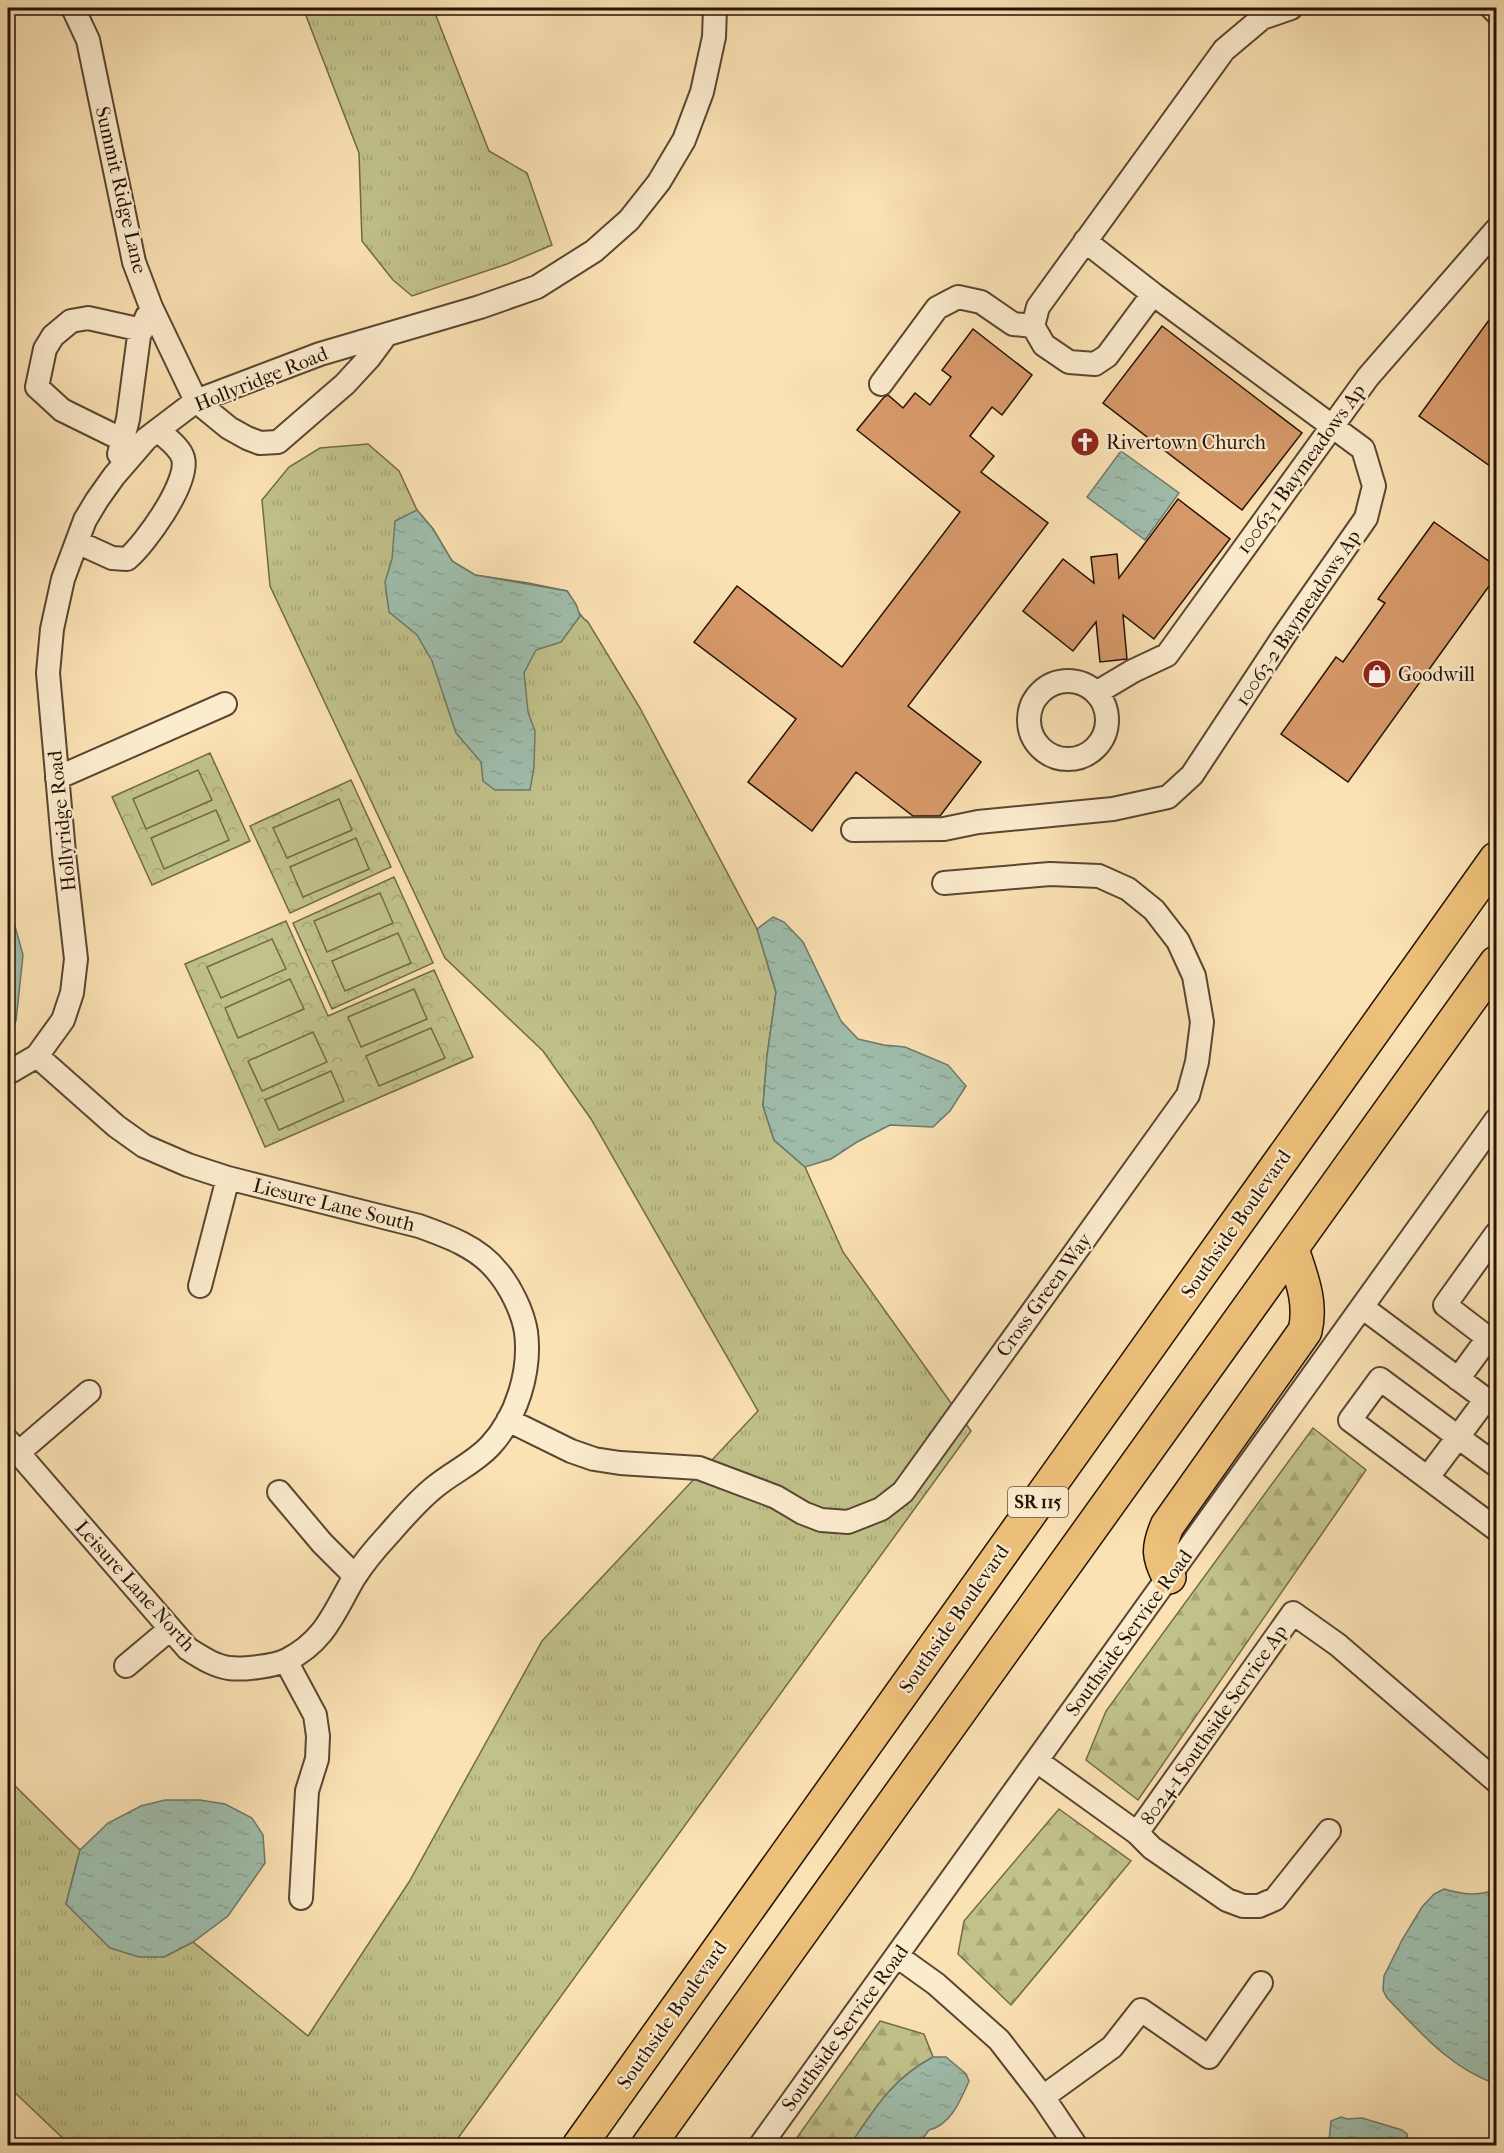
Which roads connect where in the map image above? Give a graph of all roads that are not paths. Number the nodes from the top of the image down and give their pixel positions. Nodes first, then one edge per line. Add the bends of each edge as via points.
1 (73, 8) edge
2 (715, 8) edge
3 (1291, 8) edge
4 (1492, 8) edge
5 (1497, 12) edge
6 (1497, 230) edge
7 (1085, 241) junction
8 (1153, 294) junction
9 (151, 308) junction
10 (1033, 326) junction
11 (142, 330) junction
12 (386, 335) junction
13 (881, 384) dead end
14 (196, 401) junction
15 (1332, 425) junction
16 (158, 430) junction
17 (123, 440) junction
18 (114, 476) junction
19 (77, 542) junction
20 (1096, 693) dead end
21 (225, 704) dead end
22 (57, 778) junction
23 (853, 830) dead end
24 (1497, 859) edge
25 (944, 883) dead end
26 (1497, 963) edge
27 (37, 1056) junction
28 (8, 1073) edge
29 (1497, 1120) edge
30 (228, 1178) junction
31 (1497, 1234) edge
32 (1292, 1250) junction
33 (200, 1286) dead end
34 (1362, 1307) junction
35 (1492, 1332) edge
36 (1458, 1379) junction
37 (89, 1392) dead end
38 (1491, 1403) edge
39 (508, 1420) junction
40 (1458, 1437) junction
41 (13, 1447) edge
42 (1497, 1465) edge
43 (1428, 1478) junction
44 (279, 1492) dead end
45 (1497, 1529) edge
46 (355, 1576) junction
47 (1169, 1577) junction
48 (170, 1629) junction
49 (286, 1661) junction
50 (126, 1666) dead end
51 (1037, 1761) junction
52 (1497, 1782) edge
53 (1329, 1831) dead end
54 (1137, 1833) junction
55 (301, 1898) dead end
56 (897, 1956) junction
57 (1261, 1983) dead end
58 (1043, 2097) junction
59 (579, 2145) edge
60 (648, 2145) edge
61 (760, 2145) edge
62 (1076, 2145) edge

1 - 9 street, Summit Ridge Lane via 88,40 134,262
2 - 12 street, Hollyridge Road via 714,37 702,92 684,140 630,220 594,250 537,287
3 - 7 street via 1262,18 1224,50
4 - 5 street
6 - 15 street, 10063-1 Baymeadows Ap via 1368,377
7 - 8 street, 10063-2 Baymeadows Ap
7 - 10 street via 1038,307
8 - 10 street via 1107,356 1095,364 1069,362 1044,345
8 - 15 street, 10063-2 Baymeadows Ap
9 - 11 street
9 - 14 street, Summit Ridge Lane
10 - 13 street via 1013,324 981,302 958,297 937,308
11 - 17 street
11 - 17 street via 88,318 71,321 52,336 45,349 37,387 62,410
12 - 14 street, Hollyridge Road via 320,354
12 - 14 street via 345,384 278,442 260,443 247,438
14 - 16 street, Hollyridge Road
15 - 20 street, 10063-1 Baymeadows Ap via 1167,655
15 - 23 street, 10063-2 Baymeadows Ap via 1363,449 1374,486 1366,518 1192,775 1168,797 1113,809 944,829
16 - 18 street, Hollyridge Road
16 - 19 street via 182,454 184,462 173,494 145,540 127,559 112,558
17 - 18 street
18 - 19 street, Hollyridge Road via 85,520
19 - 22 street, Hollyridge Road via 63,579 48,673
21 - 22 street
22 - 27 street, Hollyridge Road via 76,959 72,993 63,1020
24 - 59 highway, Southside Boulevard / SR 115
25 - 39 street, Cross Green Way via 1050,874 1099,876 1128,889 1154,910 1178,941 1194,976 1202,1022 1188,1095 903,1492 881,1509 848,1522 821,1520 776,1497 699,1468 594,1459
26 - 32 highway, SR 115
27 - 28 street, Hollyridge Road
27 - 30 street, Liesure Lane South via 144,1146
29 - 34 street, Southside Service Road
30 - 33 street
30 - 39 street, Liesure Lane South via 419,1226 476,1251 497,1270 526,1330 522,1388
31 - 35 street via 1445,1305
32 - 47 highway via 1307,1297 1305,1331 1167,1526 1160,1549 1161,1562
32 - 60 highway, SR 115
34 - 36 street
34 - 47 street, Southside Service Road
35 - 36 street
36 - 38 street
37 - 41 street
38 - 40 street
39 - 46 street, Leisure Lane North via 491,1445 436,1486 403,1517
40 - 42 street
40 - 43 street
40 - 43 street via 1380,1379 1350,1420
41 - 48 street, Leisure Lane North
43 - 45 street
44 - 46 street
46 - 49 street, Leisure Lane North via 315,1642
47 - 51 street, Southside Service Road
48 - 49 street, Leisure Lane North via 188,1649 207,1661 230,1668
48 - 50 street
49 - 55 street via 315,1715 318,1736 317,1759 307,1791
51 - 54 street, 8024-1 Southside Service Ap
51 - 56 street, Southside Service Road
52 - 54 street, 8024-1 Southside Service Ap via 1338,1645 1293,1613
53 - 54 street via 1275,1899 1259,1906 1227,1900 1152,1848
56 - 58 street via 936,1984 999,2040
56 - 61 street, Southside Service Road
57 - 58 street via 1209,2057 1141,2010 1112,2047
58 - 62 street

